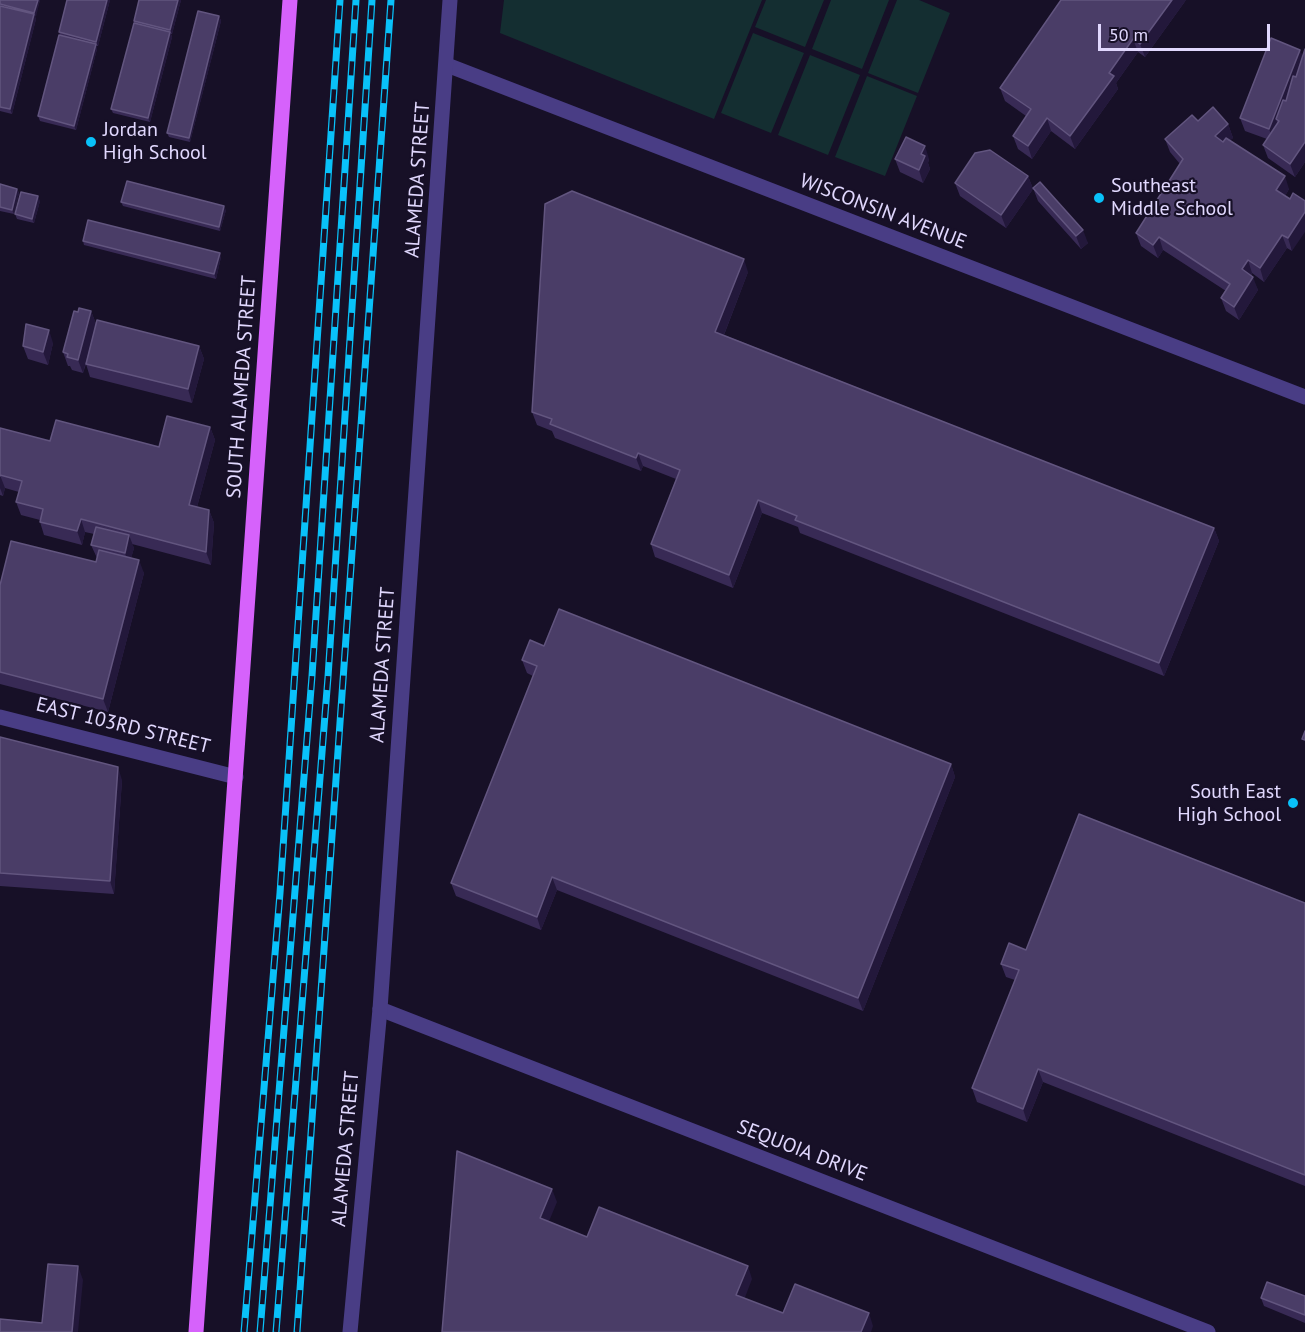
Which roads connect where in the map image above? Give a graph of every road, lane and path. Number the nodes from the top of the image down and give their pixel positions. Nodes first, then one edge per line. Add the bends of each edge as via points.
1 (290, 0) edge
2 (450, 0) edge
3 (447, 65) junction
4 (1305, 397) edge
5 (0, 717) edge
6 (236, 777) junction
7 (380, 1009) junction
8 (196, 1332) edge
9 (350, 1332) edge
10 (1208, 1332) edge

1 - 6 main road, SOUTH ALAMEDA STREET
2 - 3 street, ALAMEDA STREET
3 - 4 street, WISCONSIN AVENUE
3 - 7 street, ALAMEDA STREET
5 - 6 street, EAST 103RD STREET
6 - 8 main road
7 - 9 street, ALAMEDA STREET
7 - 10 street, SEQUOIA DRIVE

